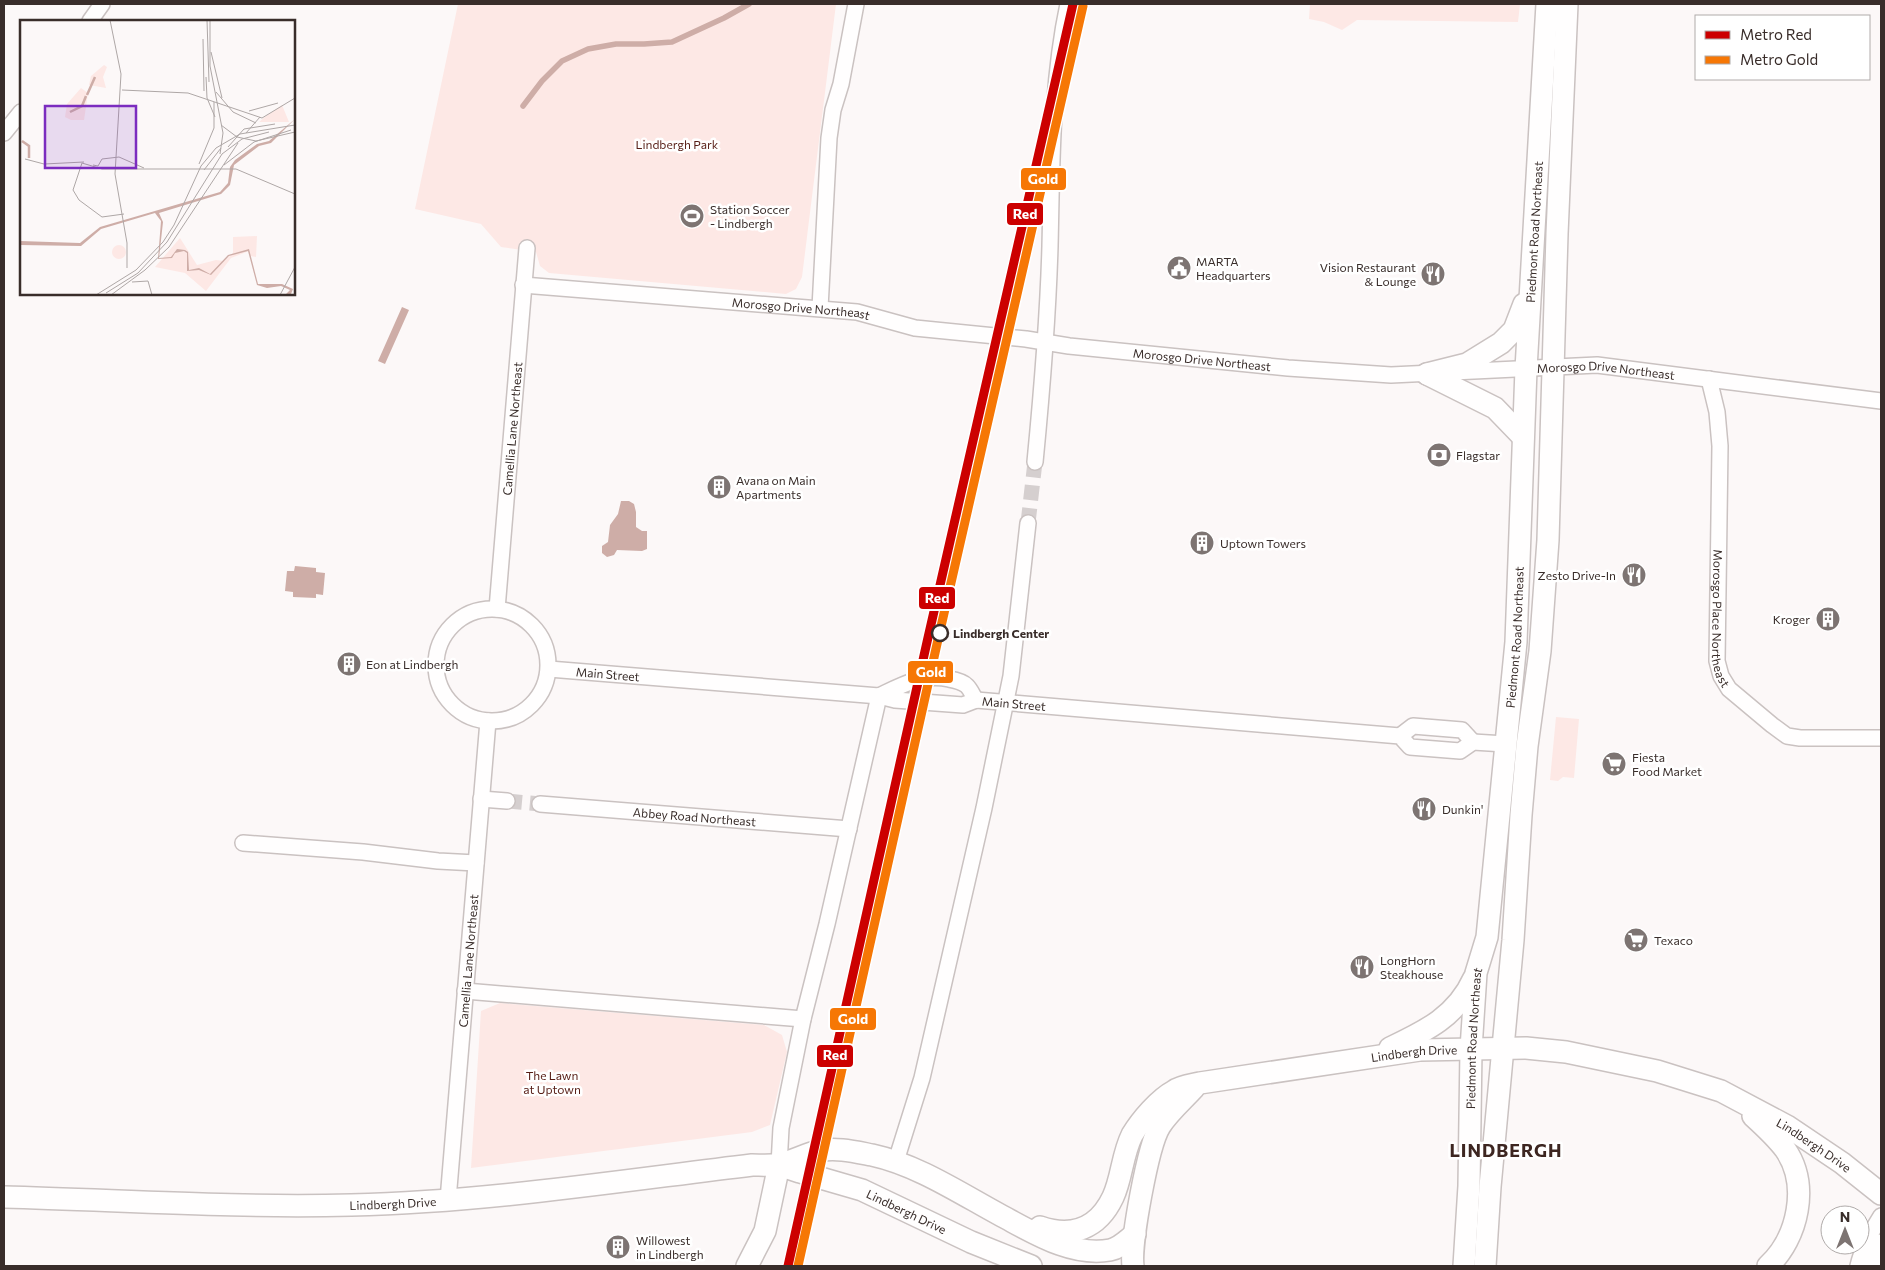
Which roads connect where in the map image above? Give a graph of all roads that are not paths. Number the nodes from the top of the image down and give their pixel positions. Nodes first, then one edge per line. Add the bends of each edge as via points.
1 (102, 4) edge
2 (856, 4) edge
3 (1068, 4) edge
4 (1546, 4) edge
5 (1567, 4) edge
6 (91, 20) edge
7 (20, 113) edge
8 (4, 133) edge
9 (527, 248) dead end
10 (524, 285) junction
11 (1530, 288) junction
12 (820, 308) junction
13 (1046, 343) junction
14 (1552, 368) junction
15 (1526, 369) junction
16 (1427, 374) junction
17 (1709, 379) junction
18 (1881, 401) edge
19 (1523, 437) junction
20 (1035, 462) tunnel mouth
21 (1028, 523) tunnel mouth
22 (497, 609) junction
23 (549, 669) junction
24 (879, 696) junction
25 (976, 700) junction
26 (1006, 704) junction
27 (488, 721) junction
28 (1400, 736) junction
29 (1881, 738) edge
30 (1473, 742) junction
31 (1505, 744) junction
32 (481, 799) junction
33 (507, 801) tunnel mouth
34 (540, 804) tunnel mouth
35 (849, 829) junction
36 (244, 844) dead end
37 (476, 863) junction
38 (1476, 973) junction
39 (465, 991) junction
40 (803, 1018) junction
41 (1471, 1049) junction
42 (1504, 1049) junction
43 (1372, 1056) junction
44 (1200, 1082) junction
45 (1721, 1091) junction
46 (896, 1161) junction
47 (779, 1164) junction
48 (801, 1164) junction
49 (1881, 1194) edge
50 (4, 1197) edge
51 (448, 1200) junction
52 (997, 1213) junction
53 (1881, 1216) edge
54 (1135, 1234) junction
55 (1881, 1242) edge
56 (747, 1266) edge
57 (1031, 1266) edge
58 (1134, 1266) edge
59 (1464, 1266) edge
60 (1485, 1266) edge
61 (1768, 1266) edge
62 (1858, 1266) edge
63 (1872, 1266) edge

1 - 6 street
2 - 12 street via 829,138
3 - 13 street via 1054,102
4 - 11 main road, Piedmont Road Northeast
5 - 14 main road, Piedmont Road Northeast
7 - 8 street
9 - 10 street, Camellia Lane Northeast
10 - 12 street, Morosgo Drive Northeast
10 - 22 street, Camellia Lane Northeast
11 - 15 main road, Piedmont Road Northeast
11 - 16 main road via 1514,330 1501,343 1467,364
12 - 13 street, Morosgo Drive Northeast via 857,312 915,328
13 - 16 street, Morosgo Drive Northeast via 1288,368 1391,375
13 - 20 street
14 - 15 street, Morosgo Drive Northeast
14 - 17 street, Morosgo Drive Northeast via 1597,364
14 - 42 main road, Piedmont Road Northeast via 1544,601 1527,746
15 - 16 street, Morosgo Drive Northeast
15 - 19 main road, Piedmont Road Northeast
16 - 19 main road via 1495,408
17 - 18 street, Morosgo Drive Northeast
17 - 29 street, Morosgo Place Northeast via 1717,412 1720,446 1717,661 1721,676 1729,689 1787,736
19 - 31 main road, Piedmont Road Northeast via 1516,642
21 - 26 street
22 - 23 street via 514,613 541,635
22 - 27 street via 479,610 463,617 440,643 436,660 437,678 444,694 456,708 471,717
23 - 24 street, Main Street
23 - 27 street via 545,686 535,702 522,713 505,720
24 - 25 street via 963,705
24 - 25 street, Main Street via 906,683 941,677 968,687
24 - 35 street
25 - 26 street, Main Street
26 - 28 street, Main Street
26 - 46 street via 922,1078
27 - 32 street, Camellia Lane Northeast
28 - 30 street, Main Street via 1410,747 1460,751
28 - 30 street, Main Street via 1412,726 1462,730
30 - 31 street, Main Street
31 - 38 main road, Piedmont Road Northeast via 1487,938
32 - 33 street
32 - 37 street, Camellia Lane Northeast
34 - 35 street, Abbey Road Northeast
35 - 40 street
36 - 37 street
37 - 39 street, Camellia Lane Northeast
38 - 41 main road, Piedmont Road Northeast
38 - 43 main road via 1452,1012 1423,1033
39 - 40 street
39 - 51 street, Camellia Lane Northeast
40 - 47 street via 781,1128
41 - 42 main road, Lindbergh Drive
41 - 43 main road, Lindbergh Drive via 1420,1050
41 - 59 main road, Piedmont Road Northeast
42 - 45 main road, Lindbergh Drive via 1566,1052 1621,1062
42 - 60 main road, Piedmont Road Northeast
43 - 44 main road, Lindbergh Drive
44 - 52 main road, Lindbergh Drive via 1175,1090 1159,1102 1134,1133 1126,1149 1113,1197 1092,1224 1082,1230 1046,1230
44 - 54 main road via 1166,1118 1155,1137
45 - 49 main road, Lindbergh Drive via 1787,1126
45 - 61 main road via 1776,1138 1794,1169 1798,1206 1794,1226 1786,1244
46 - 48 main road, Lindbergh Drive via 829,1149
46 - 52 main road, Lindbergh Drive
47 - 48 main road, Lindbergh Drive
47 - 51 main road, Lindbergh Drive
47 - 56 main road via 764,1231
48 - 57 main road, Lindbergh Drive
50 - 51 main road, Lindbergh Drive via 132,1203 316,1205
52 - 54 main road, Lindbergh Drive via 1052,1241 1087,1251 1112,1250
53 - 62 street via 1869,1236
54 - 58 main road
55 - 63 street

